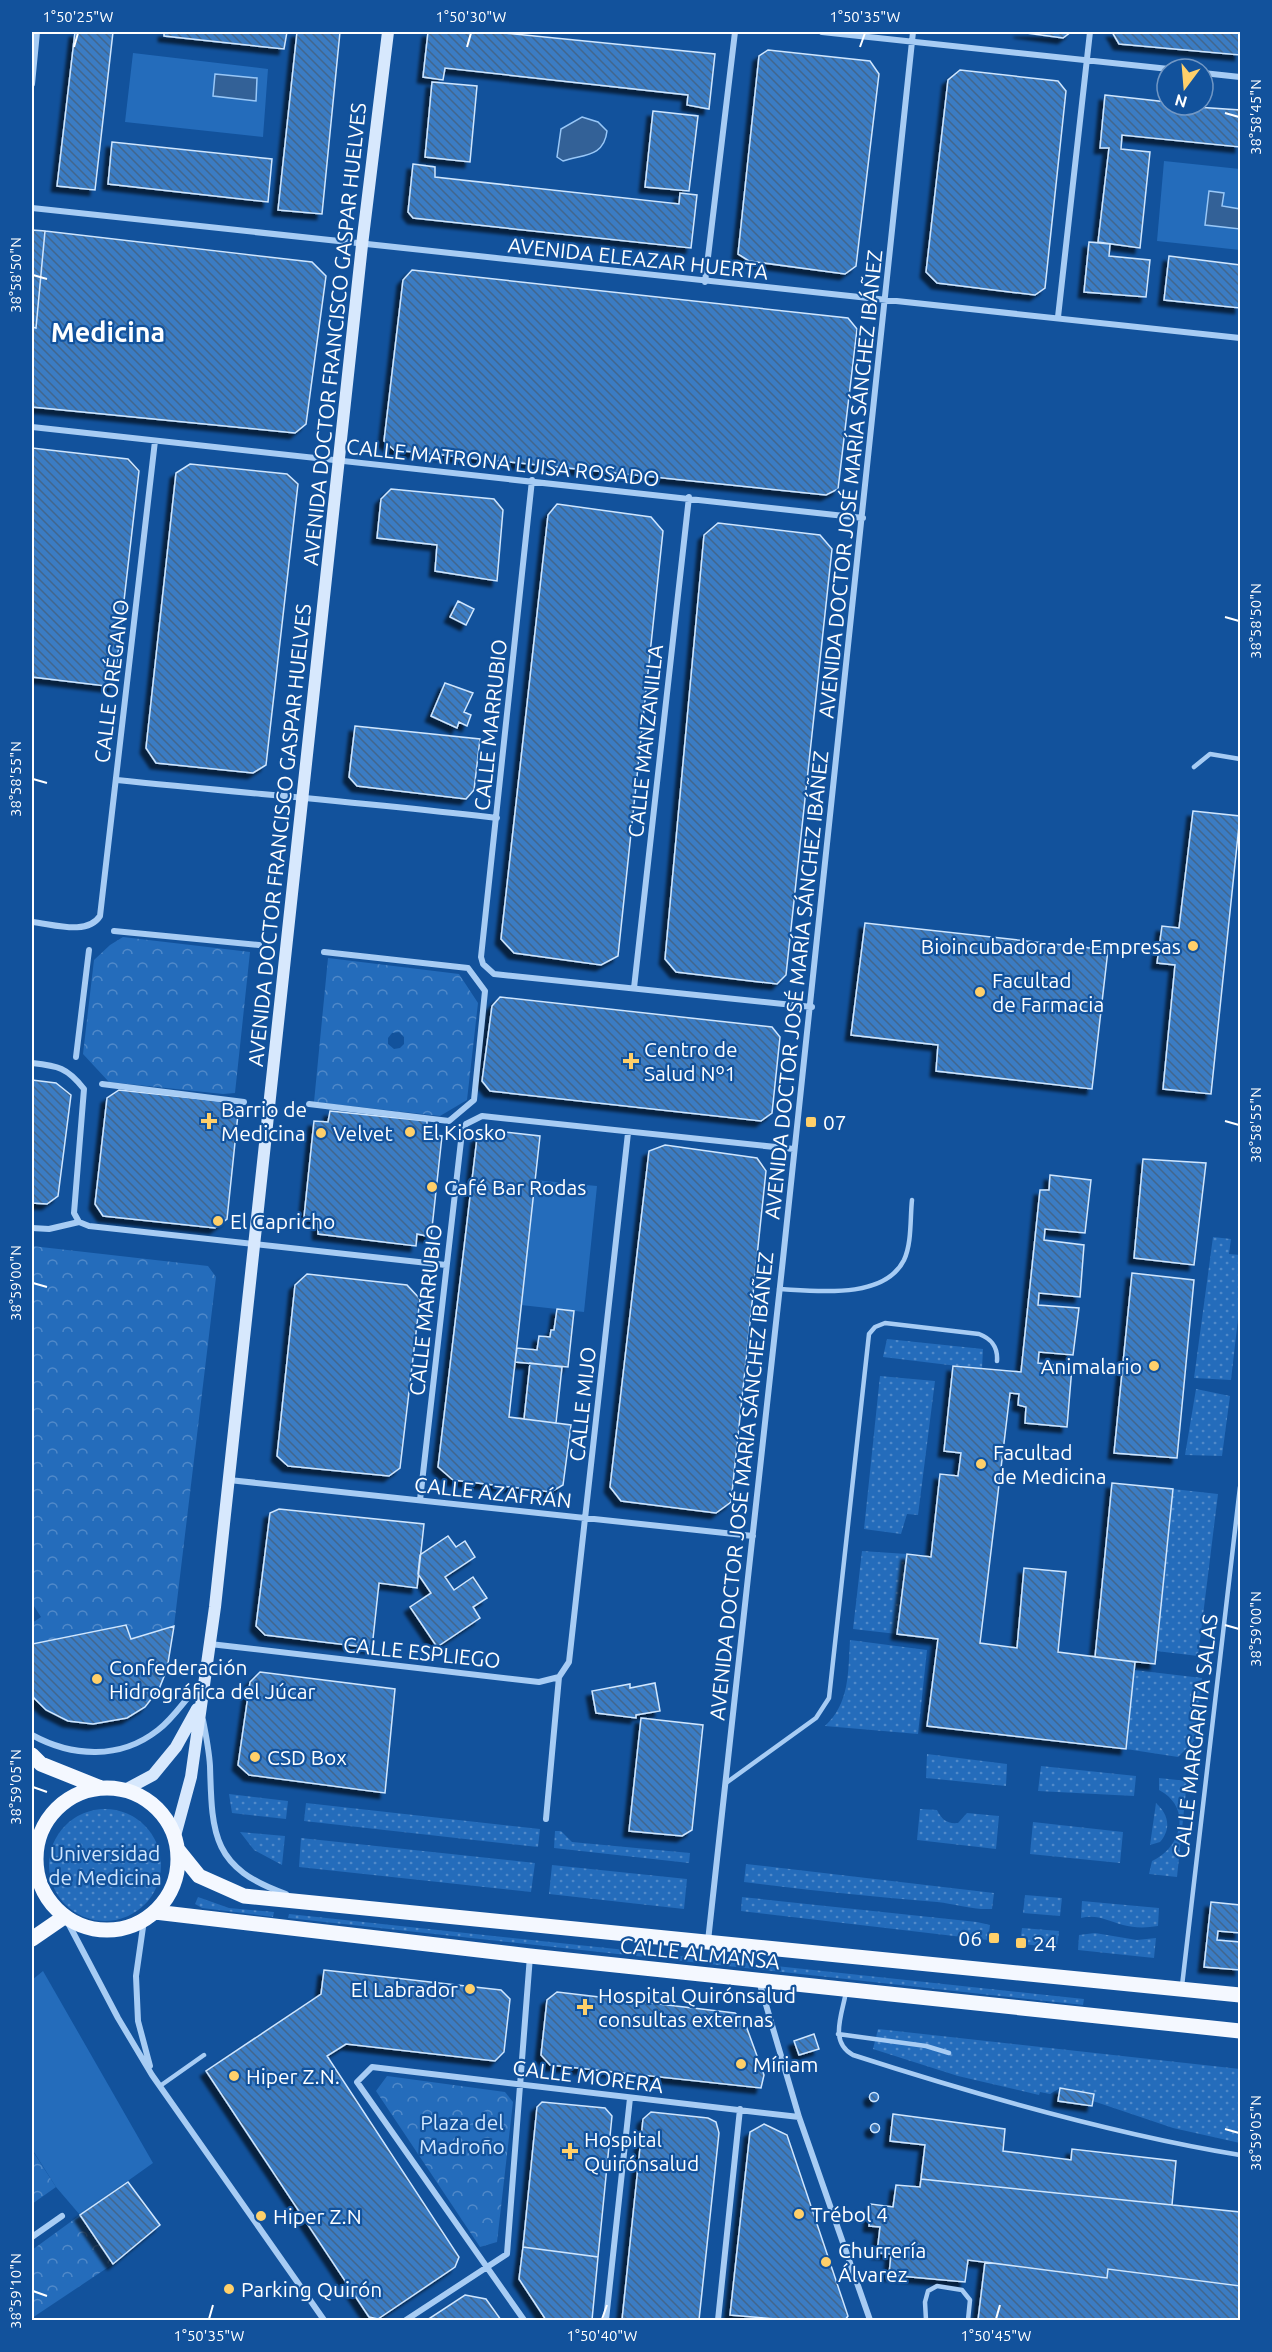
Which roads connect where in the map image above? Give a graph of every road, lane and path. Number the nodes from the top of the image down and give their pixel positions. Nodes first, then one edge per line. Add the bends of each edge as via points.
1 (38, 32) edge
2 (388, 32) edge
3 (735, 32) edge
4 (822, 32) edge
5 (913, 32) edge
6 (1090, 32) edge
7 (912, 41) junction
8 (1087, 60) junction
9 (1155, 67) edge
10 (1215, 74) edge
11 (1240, 77) edge
12 (32, 84) edge
13 (32, 208) edge
14 (362, 245) junction
15 (705, 282) junction
16 (886, 300) junction
17 (1058, 317) junction
18 (1240, 338) edge
19 (32, 427) edge
20 (155, 441) junction
21 (339, 462) junction
22 (532, 480) junction
23 (689, 497) junction
24 (863, 518) junction
25 (1240, 759) edge
26 (1194, 766) dead end
27 (117, 780) junction
28 (303, 799) junction
29 (496, 818) junction
30 (32, 922) edge
31 (114, 931) dead end
32 (259, 945) dead end
33 (89, 950) dead end
34 (324, 952) dead end
35 (634, 988) junction
36 (812, 1007) junction
37 (75, 1057) dead end
38 (32, 1063) edge
39 (102, 1084) dead end
40 (244, 1102) dead end
41 (309, 1104) dead end
42 (628, 1132) junction
43 (794, 1149) junction
44 (912, 1200) dead end
45 (79, 1222) junction
46 (32, 1228) edge
47 (254, 1244) junction
48 (446, 1265) junction
49 (779, 1289) junction
50 (997, 1361) dead end
51 (229, 1479) junction
52 (1240, 1487) edge
53 (420, 1500) junction
54 (586, 1518) junction
55 (753, 1536) junction
56 (210, 1644) junction
57 (559, 1677) junction
58 (205, 1679) junction
59 (201, 1702) junction
60 (32, 1735) edge
61 (32, 1755) edge
62 (726, 1783) junction
63 (101, 1788) junction
64 (125, 1790) junction
65 (546, 1820) dead end
66 (35, 1830) edge
67 (176, 1843) junction
68 (35, 1887) edge
69 (315, 1903) junction
70 (149, 1916) junction
71 (64, 1917) junction
72 (32, 1939) edge
73 (708, 1941) junction
74 (530, 1956) junction
75 (759, 1980) junction
76 (1182, 1989) junction
77 (846, 1990) junction
78 (1240, 1995) edge
79 (1240, 2031) edge
80 (838, 2034) junction
81 (949, 2053) dead end
82 (204, 2055) dead end
83 (152, 2075) junction
84 (520, 2084) junction
85 (160, 2086) junction
86 (630, 2098) junction
87 (740, 2109) junction
88 (799, 2116) junction
89 (1240, 2155) edge
90 (62, 2216) dead end
91 (32, 2236) edge
92 (486, 2267) junction
93 (324, 2320) edge
94 (406, 2320) edge
95 (524, 2320) edge
96 (606, 2320) edge
97 (718, 2320) edge
98 (870, 2320) edge
99 (926, 2320) edge
100 (968, 2320) edge

1 - 12 street
2 - 14 street, AVENIDA DOCTOR FRANCISCO GASPAR HUELVES
3 - 15 street
4 - 7 street
5 - 7 street, AVENIDA DOCTOR JOSÉ MARÍA SÁNCHEZ IBÁÑEZ
6 - 8 street
7 - 8 street
7 - 16 street, AVENIDA DOCTOR JOSÉ MARÍA SÁNCHEZ IBÁÑEZ
8 - 9 street
8 - 17 street
10 - 11 street
13 - 14 street, AVENIDA ELEAZAR HUERTA
14 - 15 street, AVENIDA ELEAZAR HUERTA
14 - 21 street, AVENIDA DOCTOR FRANCISCO GASPAR HUELVES
15 - 16 street, AVENIDA ELEAZAR HUERTA
16 - 17 street, AVENIDA ELEAZAR HUERTA
16 - 24 street, AVENIDA DOCTOR JOSÉ MARÍA SÁNCHEZ IBÁÑEZ
17 - 18 street, AVENIDA ELEAZAR HUERTA
19 - 20 street, CALLE MATRONA LUISA ROSADO
20 - 21 street, CALLE MATRONA LUISA ROSADO
20 - 27 street, CALLE ORÉGANO
21 - 22 street, CALLE MATRONA LUISA ROSADO
21 - 28 street, AVENIDA DOCTOR FRANCISCO GASPAR HUELVES
22 - 23 street, CALLE MATRONA LUISA ROSADO
22 - 29 street, CALLE MARRUBIO
23 - 24 street, CALLE MATRONA LUISA ROSADO
23 - 35 street, CALLE MANZANILLA
24 - 36 street, AVENIDA DOCTOR JOSÉ MARÍA SÁNCHEZ IBÁÑEZ
25 - 26 lane via 1210,754
27 - 28 street
27 - 30 street, CALLE ORÉGANO via 100,916 86,928
28 - 29 street
28 - 47 street, AVENIDA DOCTOR FRANCISCO GASPAR HUELVES
29 - 35 street, CALLE MARRUBIO via 482,957 488,971
31 - 32 street
33 - 37 street
34 - 41 street via 468,968 485,990 474,1100 449,1121
35 - 36 street
36 - 43 street, AVENIDA DOCTOR JOSÉ MARÍA SÁNCHEZ IBÁÑEZ
38 - 45 street via 57,1065 72,1073 84,1089 74,1213
39 - 40 street
42 - 43 street
42 - 48 street, CALLE MARRUBIO via 482,1116 465,1124
42 - 54 street, CALLE MIJO
43 - 49 street, AVENIDA DOCTOR JOSÉ MARÍA SÁNCHEZ IBÁÑEZ
44 - 49 lane via 904,1259 881,1284 841,1290
45 - 46 street via 49,1229
45 - 47 street
47 - 48 street
47 - 51 street, AVENIDA DOCTOR FRANCISCO GASPAR HUELVES
48 - 53 street, CALLE MARRUBIO
49 - 55 street, AVENIDA DOCTOR JOSÉ MARÍA SÁNCHEZ IBÁÑEZ
50 - 62 lane via 994,1344 979,1334 885,1323 869,1334 829,1698 816,1718
51 - 53 street, CALLE AZAFRÁN
51 - 56 street, AVENIDA DOCTOR FRANCISCO GASPAR HUELVES
52 - 76 lane, CALLE MARGARITA SALAS
53 - 54 street, CALLE AZAFRÁN
54 - 55 street, CALLE AZAFRÁN
54 - 57 street, CALLE MIJO via 569,1662
55 - 62 street, AVENIDA DOCTOR JOSÉ MARÍA SÁNCHEZ IBÁÑEZ
56 - 57 street, CALLE ESPLIEGO via 539,1682
56 - 58 street, AVENIDA DOCTOR FRANCISCO GASPAR HUELVES
57 - 65 street, CALLE MIJO
58 - 59 street, AVENIDA DOCTOR FRANCISCO GASPAR HUELVES
58 - 60 street via 160,1729 136,1744 85,1754 52,1746
59 - 64 street, AVENIDA DOCTOR FRANCISCO GASPAR HUELVES via 176,1747 153,1775
59 - 67 street, AVENIDA DOCTOR FRANCISCO GASPAR HUELVES via 191,1777
59 - 69 street, CALLE ALMANSA via 210,1762 212,1824 223,1850 242,1874 265,1887
61 - 63 main road via 41,1764
62 - 73 street, AVENIDA DOCTOR JOSÉ MARÍA SÁNCHEZ IBÁÑEZ
63 - 64 main road
63 - 66 main road via 75,1795
64 - 67 main road via 147,1800 164,1816
66 - 68 main road
67 - 69 main road, CALLE ALMANSA via 199,1876 244,1896
67 - 70 main road via 174,1884
68 - 71 main road
69 - 73 main road, CALLE ALMANSA
70 - 71 main road via 116,1930 87,1928
70 - 74 main road, CALLE ALMANSA
70 - 83 street via 136,1976 138,2021
71 - 72 main road
71 - 83 street
73 - 76 main road, CALLE ALMANSA
74 - 75 main road, CALLE ALMANSA
74 - 84 street
75 - 77 main road, CALLE ALMANSA
75 - 88 street
76 - 78 main road, CALLE ALMANSA
77 - 79 main road, CALLE ALMANSA
77 - 80 lane
80 - 81 lane via 926,2046
80 - 89 lane via 843,2050 853,2055 1138,2137
82 - 85 lane
83 - 85 street
84 - 86 street, CALLE MORERA
84 - 92 street via 507,2254
84 - 92 street, CALLE MORERA via 372,2067 357,2082
85 - 93 street
86 - 87 street, CALLE MORERA
86 - 96 street
87 - 88 street, CALLE MORERA
87 - 97 street
88 - 98 street
90 - 91 street
92 - 94 street
92 - 95 street
99 - 100 lane via 928,2291 937,2286 962,2290 970,2300

